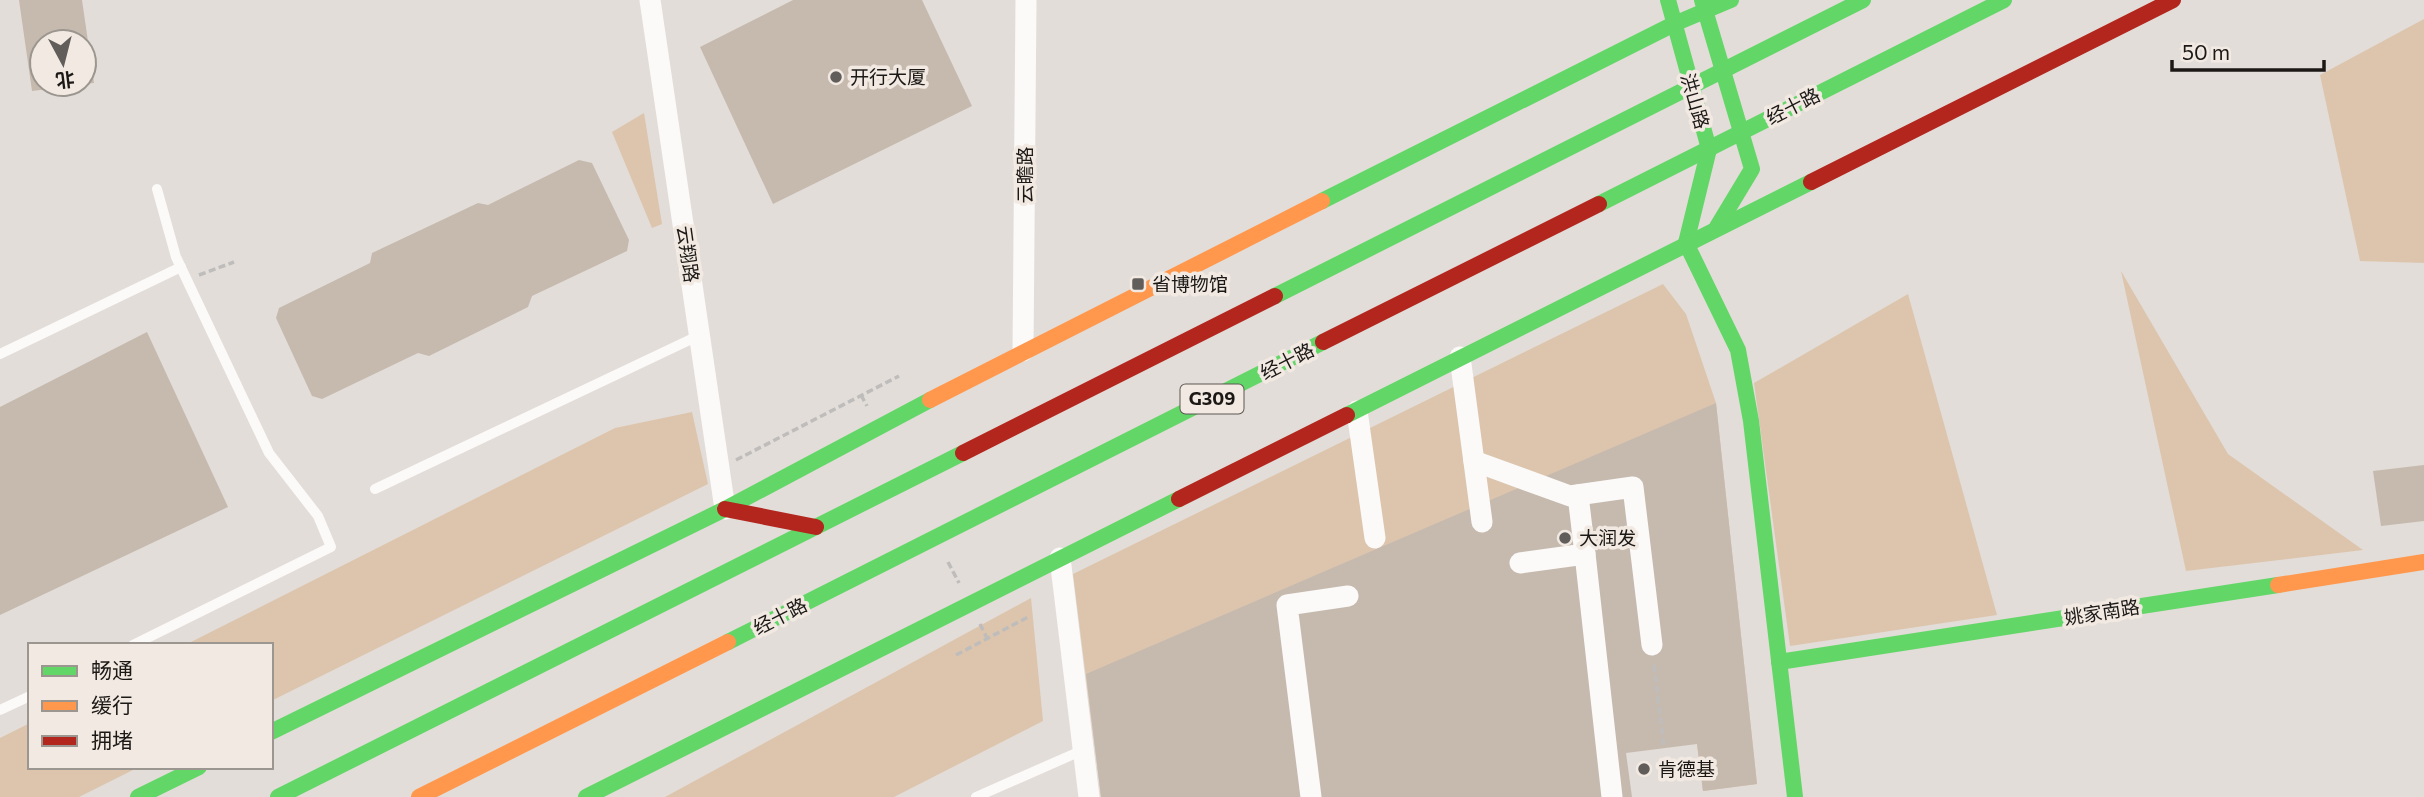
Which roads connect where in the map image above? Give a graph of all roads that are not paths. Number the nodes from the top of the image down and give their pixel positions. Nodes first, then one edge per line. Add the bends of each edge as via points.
1 (650, 0) edge
2 (1026, 0) edge
3 (1668, 0) edge
4 (1731, 0) edge
5 (1863, 0) edge
6 (2004, 0) edge
7 (2173, 0) edge
8 (1704, 6) edge
9 (1674, 24) junction
10 (1724, 70) junction
11 (1691, 87) junction
12 (1742, 132) junction
13 (1709, 149) junction
14 (157, 189) dead end
15 (1717, 228) junction
16 (1686, 243) junction
17 (181, 267) junction
18 (699, 335) junction
19 (1023, 351) junction
20 (0, 354) edge
21 (1461, 357) junction
22 (1357, 411) junction
23 (1474, 461) junction
24 (376, 489) dead end
25 (1578, 495) junction
26 (725, 509) junction
27 (1482, 522) dead end
28 (816, 527) junction
29 (1375, 538) dead end
30 (1585, 554) junction
31 (1060, 558) junction
32 (2424, 562) edge
33 (1520, 563) dead end
34 (1348, 596) dead end
35 (138, 643) edge
36 (1651, 645) road end
37 (1779, 662) junction
38 (28, 697) edge
39 (0, 710) edge
40 (273, 731) edge
41 (1083, 750) junction
42 (195, 769) edge
43 (138, 797) edge
44 (278, 797) edge
45 (419, 797) edge
46 (586, 797) edge
47 (976, 797) edge
48 (1088, 797) edge
49 (1311, 797) edge
50 (1612, 797) edge
51 (1795, 797) edge

1 - 18 street, 云翔路
2 - 19 street, 云瞻路
3 - 9 main road, 洪山路
4 - 8 main road
5 - 10 main road
6 - 12 main road, 经十路 / G309
7 - 15 main road
8 - 9 main road
8 - 10 main road, 洪山路
9 - 11 main road, 洪山路
9 - 19 main road
10 - 11 main road
10 - 12 main road, 洪山路
11 - 13 main road, 洪山路
11 - 28 main road
12 - 13 main road, 经十路 / G309
12 - 15 main road, 洪山路 via 1752,169
13 - 16 main road, 洪山路
13 - 45 main road, 经十路 / G309
14 - 17 lane
15 - 16 main road
16 - 21 main road
16 - 37 main road via 1738,350 1751,421
17 - 20 lane
17 - 35 lane via 270,453 318,516 331,547
18 - 24 lane
18 - 26 street, 云翔路
19 - 26 main road
21 - 22 main road
21 - 23 street
22 - 29 street
22 - 31 main road
23 - 25 street
23 - 27 street
25 - 30 street
25 - 36 street via 1633,487
26 - 28 main road
26 - 40 main road
28 - 44 main road
30 - 33 street
30 - 50 street
31 - 41 street
31 - 46 main road
32 - 37 main road, 姚家南路
34 - 49 street via 1287,605
37 - 51 main road
38 - 39 lane
41 - 47 lane
41 - 48 street
42 - 43 main road

